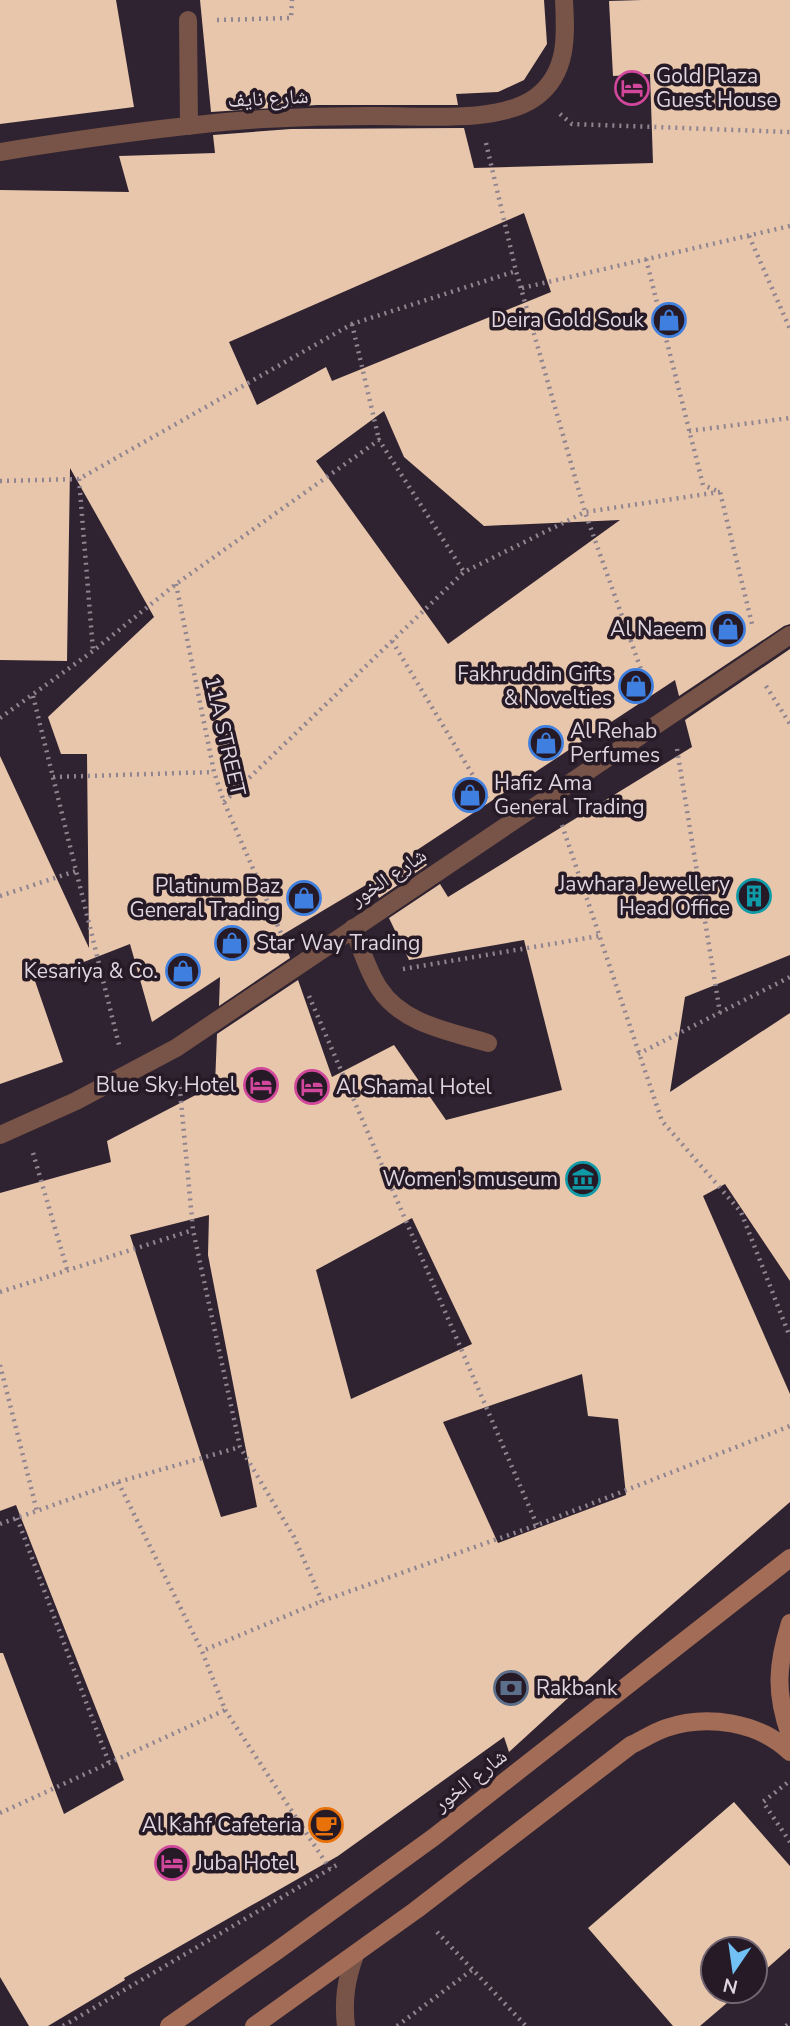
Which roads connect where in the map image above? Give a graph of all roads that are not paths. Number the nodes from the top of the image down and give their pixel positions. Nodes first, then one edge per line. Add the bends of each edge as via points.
1 (564, 0) edge
2 (188, 20) road end
3 (189, 126) junction
4 (0, 152) edge
5 (790, 635) edge
6 (352, 928) junction
7 (488, 1043) dead end
8 (0, 1135) edge
9 (790, 1558) edge
10 (790, 1623) edge
11 (790, 1735) edge
12 (790, 1752) edge
13 (355, 1955) junction
14 (169, 2026) edge
15 (254, 2026) edge
16 (346, 2026) edge

1 - 3 street, شارع نايف via 565,49 560,67 537,96 510,110 480,115 264,119
2 - 3 street
3 - 4 street, شارع نايف
5 - 6 street, شارع الخور
6 - 7 street via 378,988 392,1005 410,1017
6 - 8 street, شارع الخور via 176,1048
9 - 14 main road, شارع الخور via 434,1837
10 - 11 main road via 780,1656 779,1695
12 - 13 main road via 778,1741 743,1725 704,1721 666,1728 631,1745
13 - 15 main road
13 - 16 street via 346,1979

